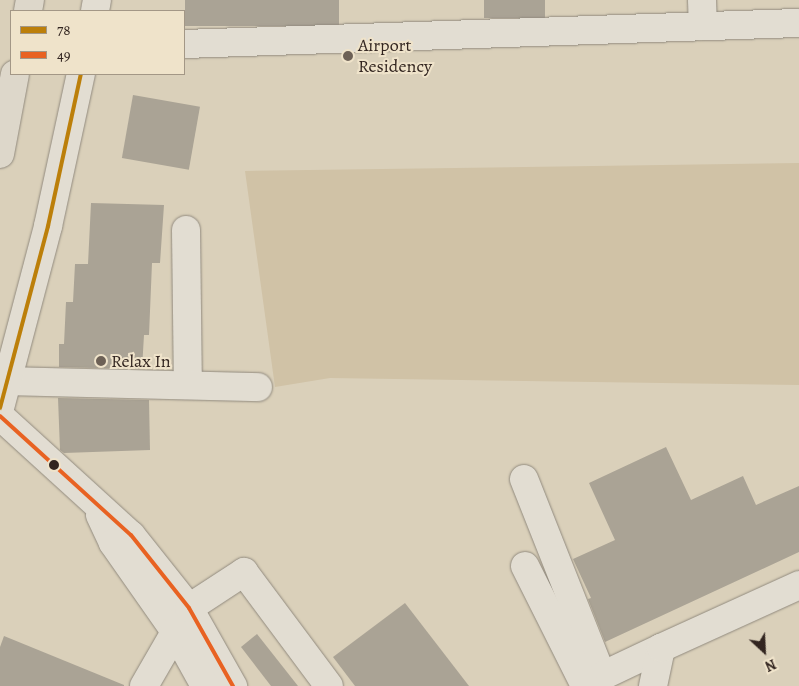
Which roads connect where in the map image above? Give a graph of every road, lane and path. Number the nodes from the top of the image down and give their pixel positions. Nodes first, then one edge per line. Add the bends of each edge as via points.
1 (702, 13) edge
2 (799, 23) edge
3 (185, 44) edge
4 (16, 75) edge
5 (81, 75) edge
6 (0, 154) edge
7 (186, 230) dead end
8 (7, 381) junction
9 (188, 385) junction
10 (258, 387) dead end
11 (0, 408) edge
12 (0, 416) edge
13 (524, 479) dead end
14 (95, 505) junction
15 (525, 566) dead end
16 (799, 585) edge
17 (189, 608) junction
18 (174, 630) junction
19 (661, 648) junction
20 (590, 682) edge
21 (144, 686) edge
22 (205, 686) edge
23 (233, 686) edge
24 (329, 686) edge
25 (652, 686) edge

1 - 2 street
1 - 3 street
4 - 6 highway
5 - 8 street via 48,226
7 - 9 street
8 - 9 street
8 - 11 street
9 - 10 street
12 - 14 street
13 - 20 street
14 - 17 street via 131,535
14 - 18 street via 113,543
15 - 20 street
16 - 19 street
17 - 18 street
17 - 23 street
17 - 24 street via 244,572
18 - 21 street
18 - 22 street
19 - 20 street
19 - 25 street

